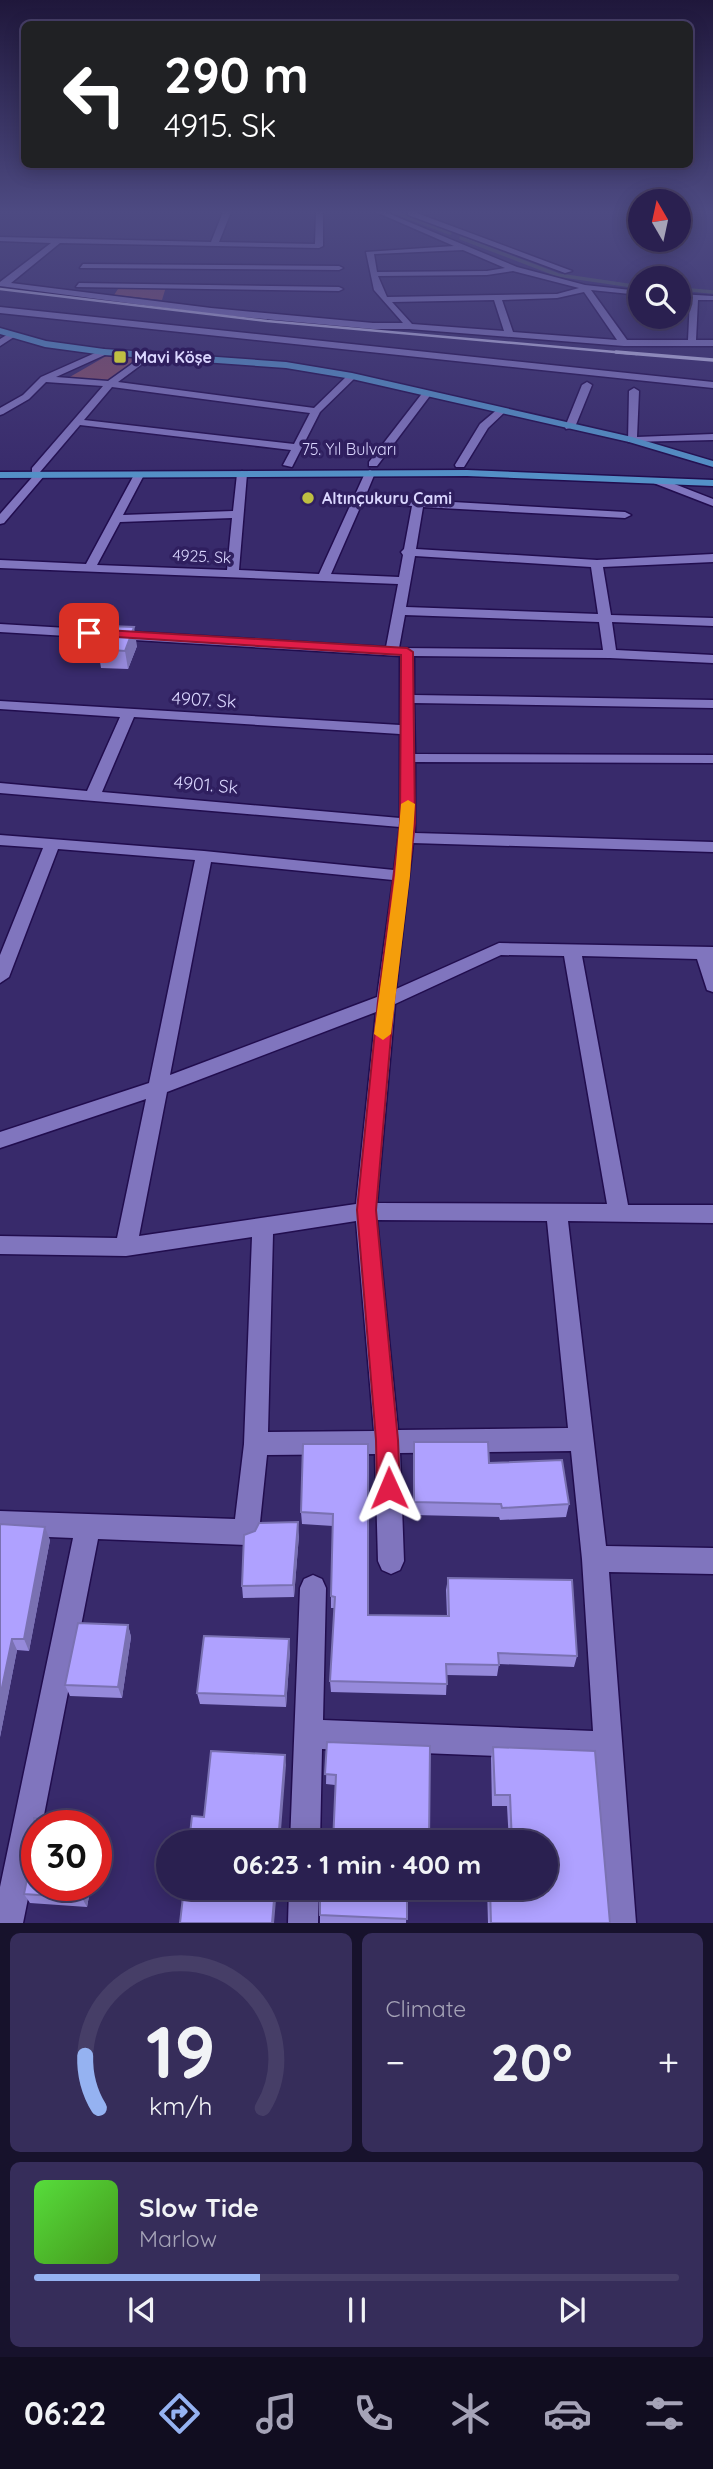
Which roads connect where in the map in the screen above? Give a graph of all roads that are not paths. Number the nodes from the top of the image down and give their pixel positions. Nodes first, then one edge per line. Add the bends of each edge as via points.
1 (138, 302) edge
2 (213, 302) edge
3 (387, 302) edge
4 (499, 302) edge
5 (595, 302) edge
6 (694, 302) edge
7 (0, 303) edge
8 (0, 310) edge
9 (211, 311) junction
10 (409, 326) junction
11 (0, 331) edge
12 (13, 335) junction
13 (510, 335) junction
14 (692, 341) junction
15 (624, 342) junction
16 (0, 343) edge
17 (713, 343) edge
18 (104, 352) junction
19 (150, 354) junction
20 (352, 376) junction
21 (713, 377) edge
22 (44, 379) junction
23 (110, 384) junction
24 (586, 385) dead end
25 (713, 385) edge
26 (634, 391) dead end
27 (427, 393) junction
28 (502, 410) junction
29 (316, 411) junction
30 (0, 412) edge
31 (77, 422) junction
32 (575, 428) junction
33 (713, 437) edge
34 (632, 440) junction
35 (295, 447) junction
36 (460, 464) junction
37 (713, 464) edge
38 (288, 465) junction
39 (0, 469) edge
40 (371, 469) junction
41 (713, 471) edge
42 (698, 472) junction
43 (37, 473) junction
44 (242, 474) junction
45 (0, 475) edge
46 (139, 475) junction
47 (655, 480) junction
48 (712, 484) edge
49 (359, 499) junction
50 (418, 503) junction
51 (713, 503) edge
52 (240, 514) junction
53 (625, 515) dead end
54 (116, 519) junction
55 (0, 521) edge
56 (407, 552) junction
57 (713, 558) edge
58 (0, 564) edge
59 (597, 564) junction
60 (90, 567) junction
61 (233, 573) junction
62 (323, 578) junction
63 (402, 581) junction
64 (398, 611) junction
65 (607, 621) junction
66 (713, 622) edge
67 (0, 628) edge
68 (399, 652) junction
69 (610, 654) junction
70 (713, 659) edge
71 (407, 699) junction
72 (713, 704) edge
73 (0, 705) edge
74 (128, 715) junction
75 (407, 730) junction
76 (408, 758) junction
77 (713, 759) edge
78 (0, 788) edge
79 (93, 795) junction
80 (407, 830) junction
81 (0, 840) edge
82 (53, 843) junction
83 (713, 847) edge
84 (204, 856) junction
85 (403, 876) junction
86 (572, 950) junction
87 (709, 952) edge
88 (0, 976) edge
89 (713, 986) edge
90 (386, 1001) junction
91 (156, 1088) junction
92 (0, 1140) edge
93 (366, 1210) junction
94 (556, 1211) junction
95 (619, 1213) junction
96 (713, 1214) edge
97 (263, 1225) junction
98 (0, 1245) edge
99 (126, 1247) junction
100 (583, 1438) junction
101 (387, 1440) junction
102 (256, 1444) junction
103 (0, 1523) edge
104 (88, 1525) junction
105 (595, 1559) junction
106 (391, 1561) dead end
107 (713, 1561) edge
108 (313, 1588) dead end
109 (307, 1734) junction
110 (610, 1746) junction
111 (305, 1830) edge
112 (304, 1900) edge
113 (8, 1923) edge
114 (303, 1923) edge
115 (621, 1923) edge

1 - 9 street
2 - 9 street
3 - 10 street via 405,316
4 - 13 street
5 - 15 street
6 - 14 street
7 - 21 street
8 - 25 street
9 - 10 street
10 - 13 street
11 - 12 main road
12 - 16 street
12 - 18 main road
13 - 15 street
14 - 15 street
14 - 17 street
18 - 19 main road
18 - 22 street
19 - 20 main road via 286,365
19 - 23 street
20 - 27 main road
20 - 29 street
22 - 23 street
22 - 30 street via 26,397
23 - 29 street
23 - 31 street
24 - 32 street
26 - 34 street
27 - 28 main road
27 - 40 street
28 - 32 main road
28 - 36 street via 484,426
29 - 35 street
31 - 35 street
31 - 43 street
32 - 34 main road
32 - 42 main road
33 - 34 street
34 - 37 main road
35 - 38 street
36 - 40 main road, 75. Yıl Bulvarı
36 - 42 main road, 75. Yıl Bulvarı
38 - 40 main road, 75. Yıl Bulvarı
38 - 43 main road, 75. Yıl Bulvarı
39 - 43 main road, 75. Yıl Bulvarı
40 - 44 main road, 75. Yıl Bulvarı
40 - 47 main road
40 - 49 street
41 - 42 main road, 75. Yıl Bulvarı
42 - 48 main road
43 - 45 main road, 75. Yıl Bulvarı
43 - 46 main road, 75. Yıl Bulvarı
43 - 55 street
44 - 46 main road, 75. Yıl Bulvarı
44 - 52 street
46 - 54 street
47 - 48 main road
47 - 51 street
49 - 50 street
49 - 62 street
50 - 53 street
50 - 56 street
52 - 54 street
52 - 61 street
54 - 60 street
56 - 59 street
56 - 63 street
57 - 59 street
58 - 60 street, 4925. Sk
59 - 65 street
60 - 61 street, 4925. Sk
61 - 62 street, 4925. Sk
62 - 63 street, 4925. Sk
63 - 64 street
64 - 65 street
64 - 68 street
65 - 66 street
65 - 69 street
67 - 68 street
68 - 69 street
68 - 71 street
69 - 70 street
71 - 72 street
71 - 75 street
73 - 74 street, 4907. Sk
74 - 75 street, 4907. Sk
74 - 79 street
75 - 76 street
76 - 77 street
76 - 80 street
78 - 79 street, 4901. Sk
79 - 80 street, 4901. Sk
80 - 83 street, 4901. Sk
80 - 85 street
81 - 82 street
82 - 84 street
82 - 88 street
84 - 85 street
84 - 91 street
85 - 90 street
86 - 87 street
86 - 90 street via 499,949
86 - 95 street
87 - 89 street
90 - 91 street
90 - 93 street
91 - 92 street
91 - 99 street
93 - 94 street
93 - 97 street
93 - 101 street
94 - 95 street
94 - 100 street
95 - 96 street
97 - 99 street
97 - 102 street
98 - 99 street
100 - 101 street
100 - 105 street
101 - 102 street
101 - 106 street
102 - 104 street via 246,1532
103 - 104 street
104 - 113 street
105 - 107 street
105 - 110 street
108 - 109 street
109 - 110 street
109 - 111 street
110 - 115 street
112 - 114 street

